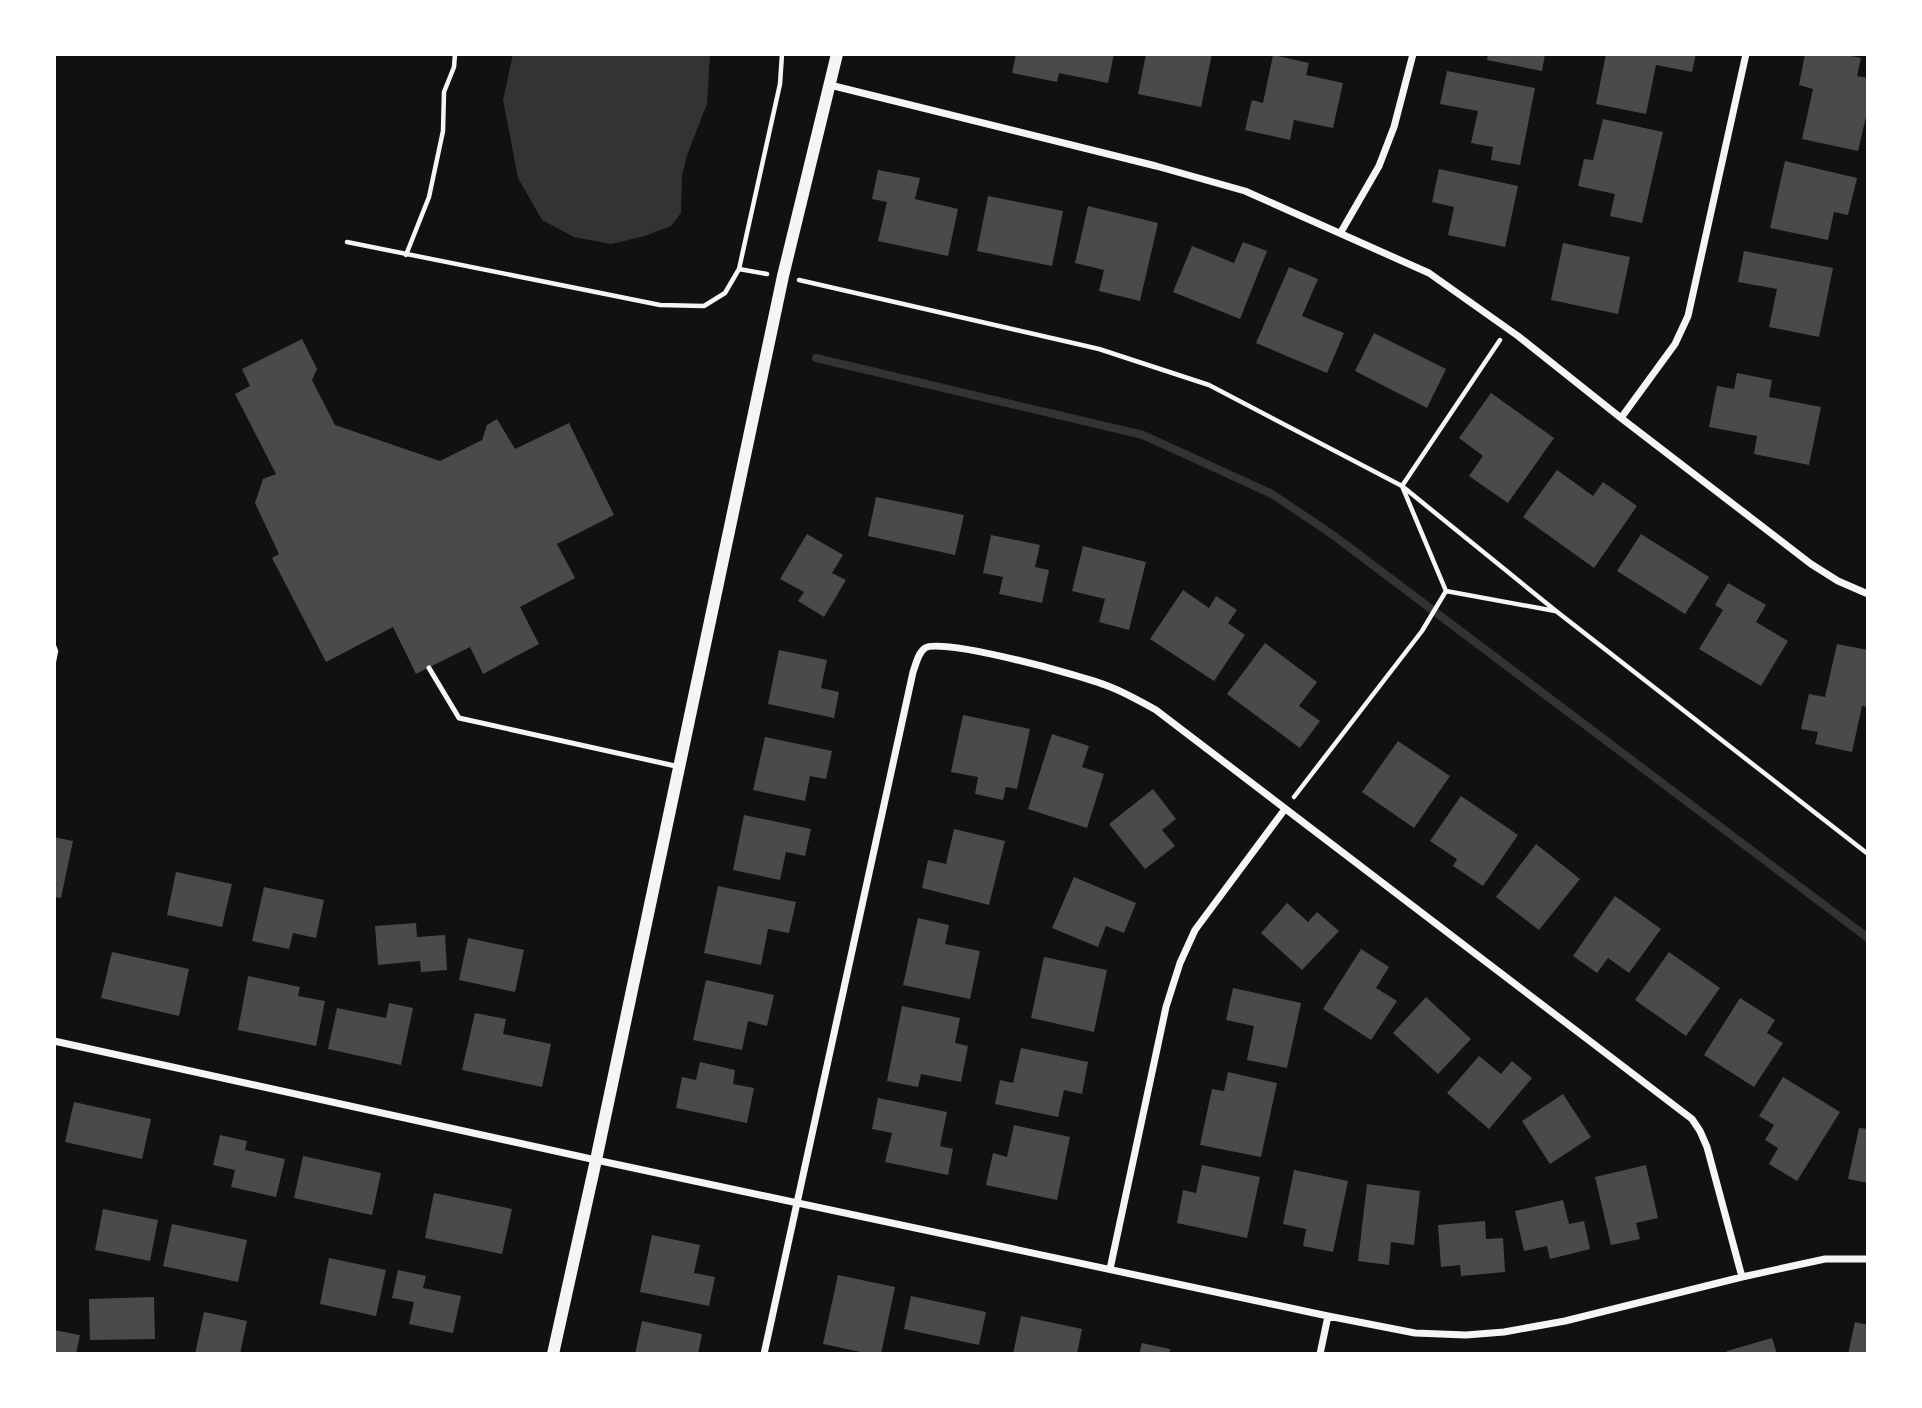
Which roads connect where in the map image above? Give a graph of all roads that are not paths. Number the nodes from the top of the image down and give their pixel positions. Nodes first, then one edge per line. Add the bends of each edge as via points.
1 (836, 54) edge
2 (1413, 54) edge
3 (1746, 54) edge
4 (830, 85) junction
5 (1341, 232) junction
6 (1621, 418) junction
7 (1868, 594) edge
8 (429, 668) dead end
9 (680, 767) junction
10 (1285, 809) junction
11 (54, 1041) edge
12 (596, 1160) junction
13 (797, 1202) junction
14 (1868, 1259) edge
15 (1110, 1269) junction
16 (1742, 1277) junction
17 (1328, 1316) junction
18 (553, 1354) edge
19 (765, 1354) edge
20 (1320, 1354) edge

1 - 4 street
2 - 5 street via 1380,166
3 - 6 street via 1688,316 1675,344
4 - 5 street via 1245,191
4 - 9 street via 783,276
5 - 6 street via 1429,273
6 - 7 street via 1811,564
8 - 9 lane via 459,718
9 - 12 street
10 - 13 street via 1156,710 1109,686 1011,659 926,647 914,672
10 - 15 street via 1195,930 1180,963 1166,1007
10 - 16 street via 1692,1119 1707,1147
11 - 12 street
12 - 13 street
12 - 18 street
13 - 15 street
13 - 19 street
14 - 16 street via 1825,1259
15 - 17 street
16 - 17 street via 1504,1332 1415,1333
17 - 20 street

